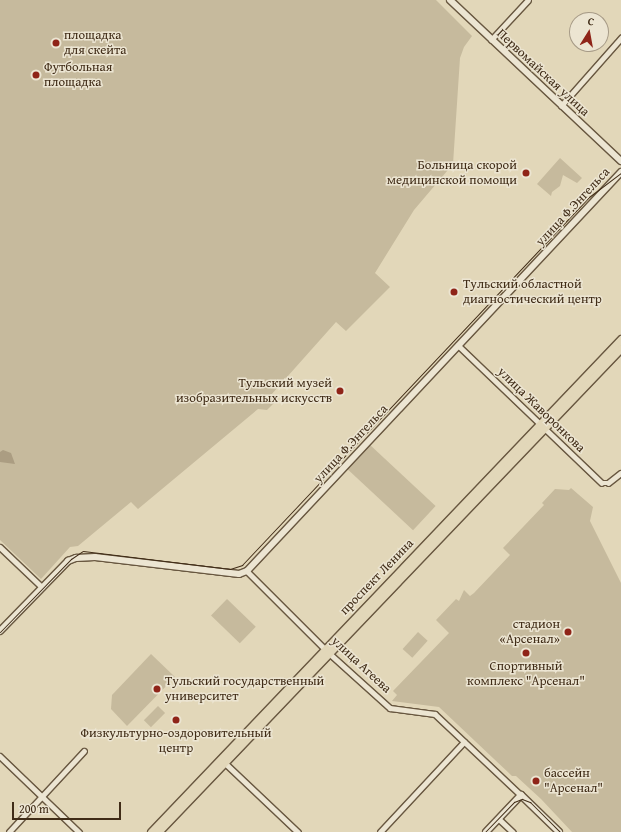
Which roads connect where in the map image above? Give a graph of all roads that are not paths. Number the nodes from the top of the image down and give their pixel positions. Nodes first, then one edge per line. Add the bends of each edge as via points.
1 (450, 0) edge
2 (528, 0) edge
3 (621, 38) edge
4 (491, 40) junction
5 (561, 106) junction
6 (621, 161) edge
7 (621, 172) edge
8 (621, 339) edge
9 (458, 345) junction
10 (621, 348) edge
11 (542, 426) junction
12 (621, 473) edge
13 (0, 547) edge
14 (247, 571) junction
15 (42, 587) junction
16 (0, 631) edge
17 (327, 651) junction
18 (464, 742) junction
19 (84, 751) dead end
20 (0, 756) edge
21 (222, 760) junction
22 (521, 795) junction
23 (43, 797) junction
24 (499, 819) junction
25 (9, 832) edge
26 (79, 832) edge
27 (151, 832) edge
28 (158, 832) edge
29 (298, 832) edge
30 (380, 832) edge
31 (486, 832) edge
32 (513, 832) edge
33 (559, 832) edge

1 - 4 street, Первомайская улица
2 - 4 street
3 - 5 street
4 - 5 street, Первомайская улица
5 - 6 street, Первомайская улица
7 - 9 street, улица Ф.Энгельса
8 - 11 main road, проспект Ленина
9 - 11 street, улица Жаворонкова
9 - 14 street, улица Ф.Энгельса
10 - 11 main road, проспект Ленина
11 - 12 street, улица Жаворонкова via 602,483 613,481
11 - 17 main road, проспект Ленина
13 - 15 street
14 - 15 street via 239,574 84,556 68,561
14 - 17 street, улица Агеева
15 - 16 street
17 - 18 street, улица Агеева via 390,708 435,714
17 - 21 main road, проспект Ленина
18 - 22 street, улица Агеева
18 - 30 street
19 - 23 street
20 - 23 street
21 - 27 main road, проспект Ленина
21 - 28 main road, проспект Ленина
21 - 29 street
22 - 24 street
22 - 33 street, улица Агеева
23 - 25 street
23 - 26 street
24 - 31 street
24 - 32 street

